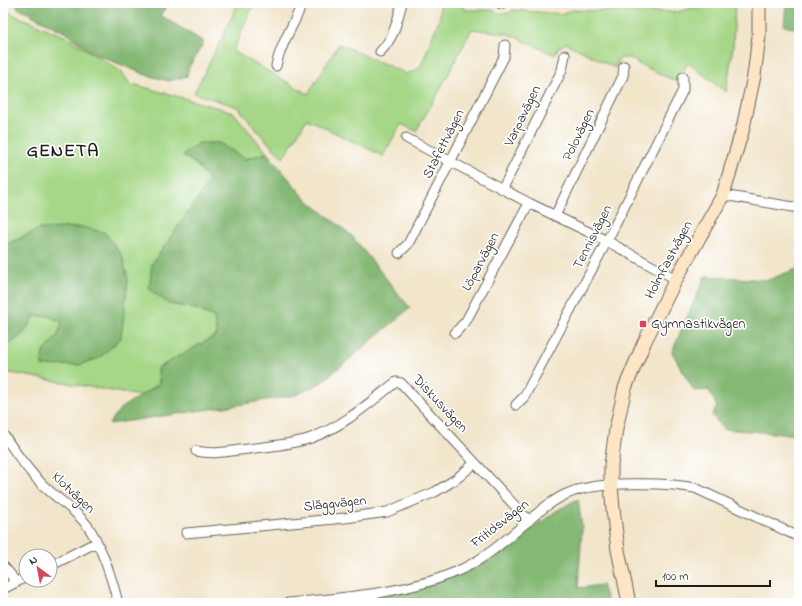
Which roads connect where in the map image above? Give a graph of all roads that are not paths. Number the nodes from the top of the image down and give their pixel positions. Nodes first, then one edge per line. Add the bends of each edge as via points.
1 (302, 3) edge
2 (402, 3) edge
3 (760, 3) edge
4 (505, 45) dead end
5 (380, 52) dead end
6 (564, 55) dead end
7 (276, 66) dead end
8 (624, 66) dead end
9 (683, 77) dead end
10 (406, 138) dead end
11 (450, 162) junction
12 (503, 188) junction
13 (723, 195) junction
14 (529, 203) junction
15 (799, 208) edge
16 (555, 216) junction
17 (607, 241) junction
18 (400, 253) dead end
19 (676, 279) junction
20 (455, 333) dead end
21 (516, 405) dead end
22 (3, 434) edge
23 (196, 451) dead end
24 (475, 463) junction
25 (611, 485) junction
26 (529, 521) junction
27 (186, 533) dead end
28 (799, 536) edge
29 (97, 542) junction
30 (58, 562) edge
31 (3, 566) edge
32 (18, 581) edge
33 (15, 583) junction
34 (3, 589) edge
35 (118, 603) edge
36 (288, 603) edge
37 (629, 603) edge

1 - 7 street via 278,55
2 - 5 street via 390,42
3 - 13 street, Holmfastvägen via 754,76 743,128
4 - 11 street, Stafettvägen via 504,57
6 - 12 street, Varpavägen via 562,70
8 - 16 street, Polovägen via 623,76
9 - 17 street, Tennisvägen via 683,90
10 - 11 street
11 - 12 street
11 - 18 street, Stafettvägen via 408,244
12 - 14 street
13 - 15 street
13 - 19 street, Holmfastvägen
14 - 16 street
14 - 20 street, Löparvägen via 466,321
16 - 17 street
17 - 19 street
17 - 21 street, Tennisvägen via 524,397
19 - 25 street, Holmfastvägen via 625,388 616,428
22 - 29 street, Klotvägen via 32,474 78,515
23 - 24 street, Diskusvägen via 210,454 311,438 349,418 396,382 408,389
24 - 26 street, Diskusvägen
24 - 27 street, Släggvägen via 435,492 387,512
25 - 26 street, Fritidsvägen via 595,486 569,493 546,506
25 - 28 street, Fritidsvägen via 678,485 695,488
25 - 37 street, Holmfastvägen via 618,550
26 - 36 street, Fritidsvägen via 490,552 460,570 422,584 339,599
29 - 30 street
29 - 35 street, Klotvägen
31 - 33 street
32 - 33 street
33 - 34 street

